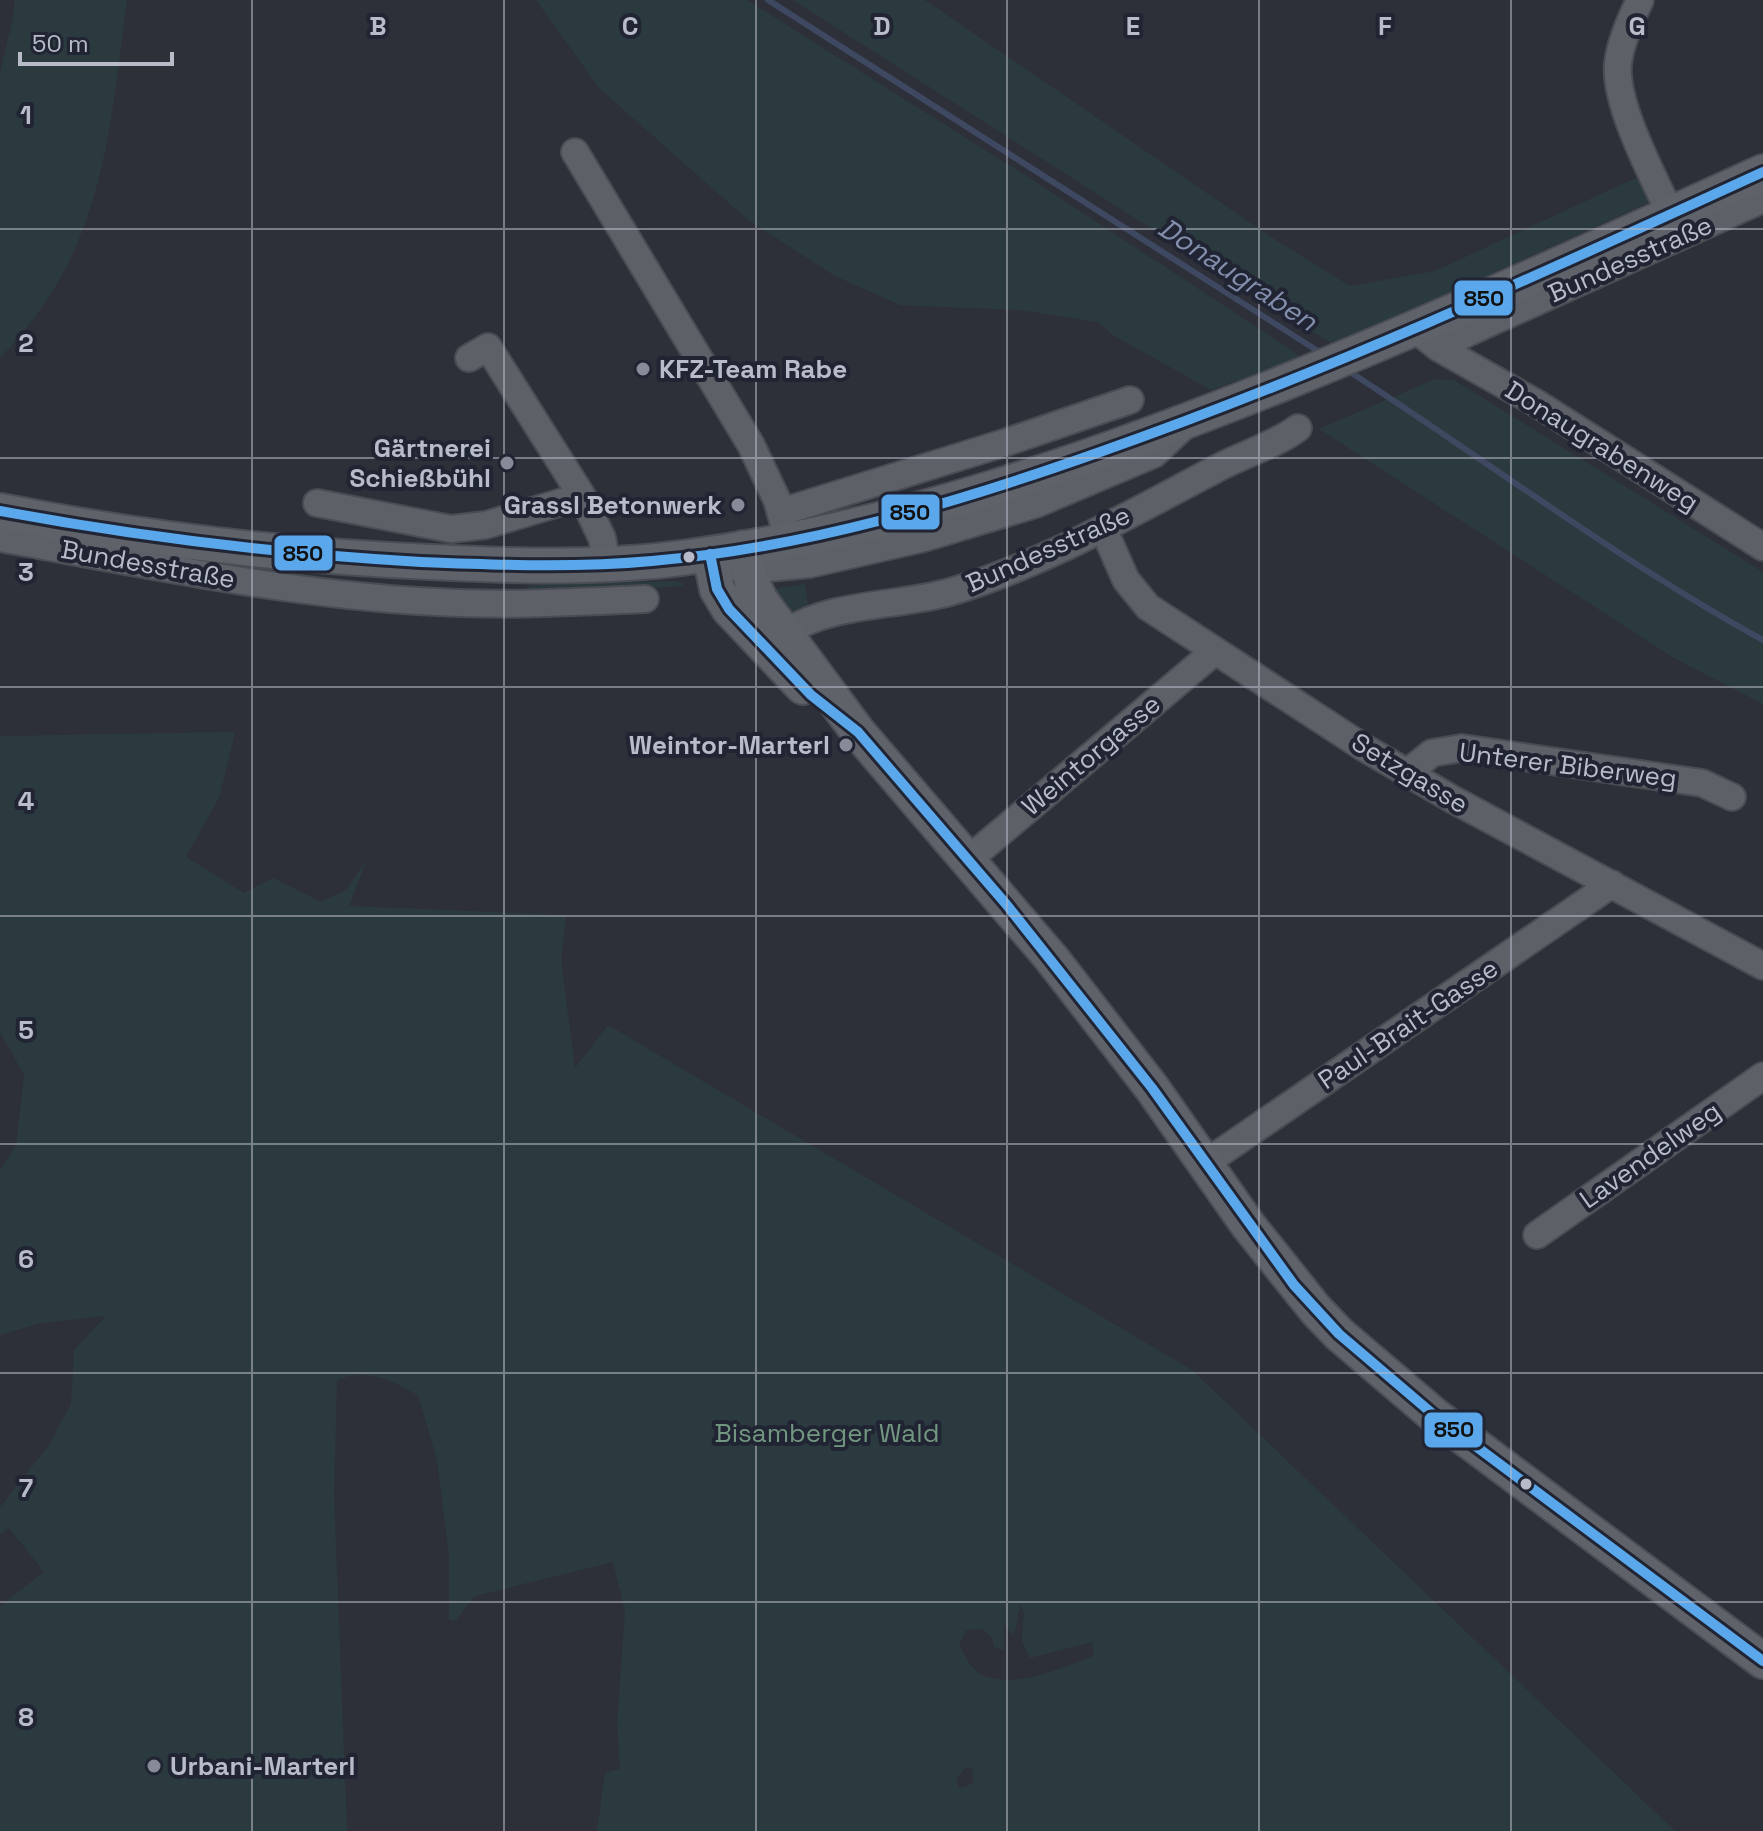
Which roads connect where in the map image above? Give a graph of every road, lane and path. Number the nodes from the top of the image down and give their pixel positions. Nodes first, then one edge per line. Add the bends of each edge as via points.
1 (1640, 0) edge
2 (575, 152) dead end
3 (1753, 186) edge
4 (1671, 215) junction
5 (1418, 337) junction
6 (469, 358) dead end
7 (1130, 400) dead end
8 (1188, 421) junction
9 (1298, 428) dead end
10 (582, 496) junction
11 (317, 503) dead end
12 (0, 511) edge
13 (784, 525) junction
14 (1103, 528) junction
15 (0, 538) edge
16 (1763, 547) edge
17 (710, 554) junction
18 (746, 559) junction
19 (607, 564) junction
20 (498, 566) junction
21 (645, 599) dead end
22 (488, 604) junction
23 (785, 633) junction
24 (1215, 651) junction
25 (858, 732) junction
26 (1407, 773) junction
27 (1732, 797) dead end
28 (968, 860) junction
29 (1612, 884) junction
30 (1763, 966) edge
31 (1763, 1076) edge
32 (1204, 1164) junction
33 (1537, 1235) dead end
34 (1760, 1654) edge

1 - 4 street via 1622,46 1619,84
2 - 13 street via 751,445
3 - 4 main road
3 - 5 street, Bundesstraße via 1467,333
4 - 5 main road
5 - 8 main road
5 - 16 street, Donaugrabenweg via 1536,403
6 - 10 street via 488,347
7 - 13 street
8 - 13 main road via 957,500
8 - 18 street via 1154,454 1036,504 810,564
9 - 14 street, Bundesstraße
10 - 11 street via 486,525 451,529
10 - 19 street via 602,538
12 - 20 main road via 244,549
13 - 18 main road
14 - 23 street, Bundesstraße via 1011,571 948,592 822,616
14 - 24 street, Setzgasse via 1126,580 1148,607
15 - 22 street, Bundesstraße via 289,588
17 - 18 main road
17 - 19 main road
17 - 25 main road via 717,589 729,609 811,695
18 - 23 main road via 761,601
19 - 20 main road
20 - 22 street
21 - 22 street, Bundesstraße
23 - 25 main road
24 - 26 street, Setzgasse
24 - 28 street, Weintorgasse
25 - 28 main road
26 - 27 street, Unterer Biberweg via 1432,753 1462,748 1702,783
26 - 29 street, Setzgasse
28 - 32 main road via 1152,1088
29 - 30 street, Setzgasse
29 - 32 street, Paul-Brait-Gasse
31 - 33 street, Lavendelweg
32 - 34 main road via 1294,1285 1349,1343 1434,1415

